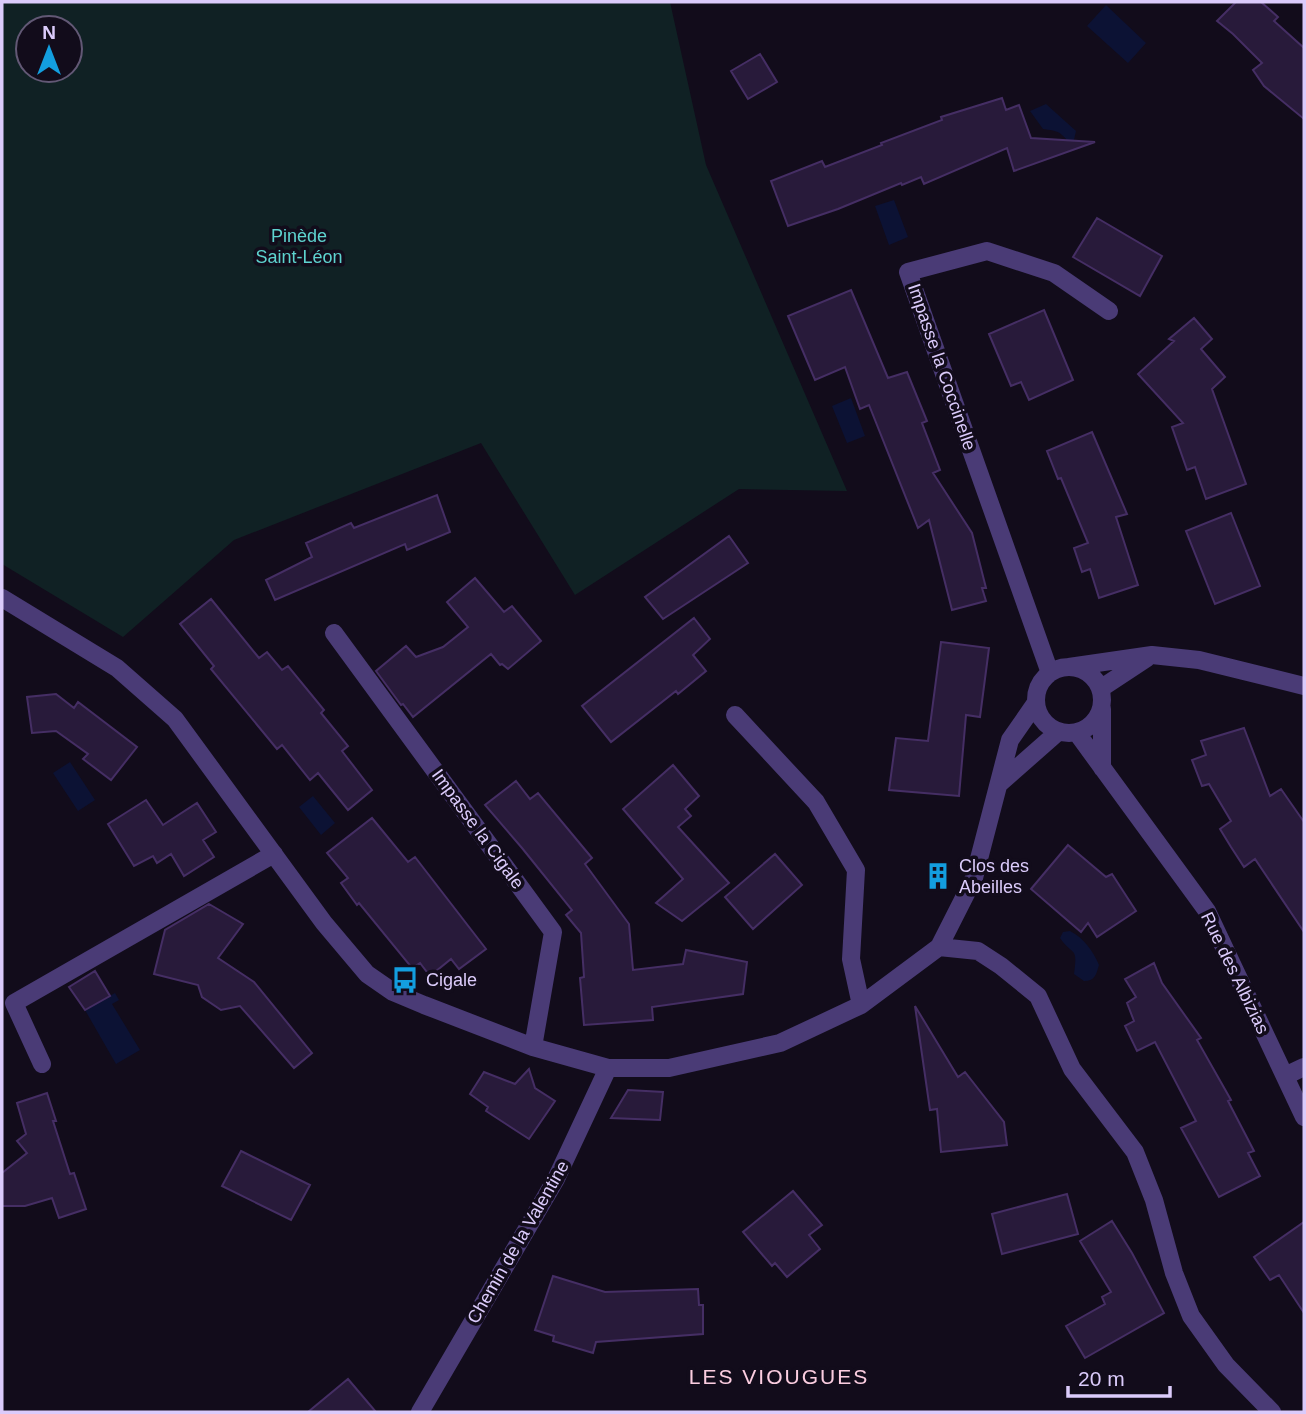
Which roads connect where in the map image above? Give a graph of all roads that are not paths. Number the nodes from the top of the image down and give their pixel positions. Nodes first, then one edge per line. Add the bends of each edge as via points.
1 (1109, 311) dead end
2 (2, 598) edge
3 (334, 633) dead end
4 (1152, 654) junction
5 (1061, 669) junction
6 (1304, 686) edge
7 (1101, 692) junction
8 (1035, 704) junction
9 (735, 715) dead end
10 (1058, 732) junction
11 (1077, 733) junction
12 (1102, 768) junction
13 (999, 783) junction
14 (274, 855) junction
15 (939, 947) junction
16 (861, 1005) junction
17 (533, 1047) junction
18 (42, 1064) dead end
19 (1304, 1067) edge
20 (608, 1068) junction
21 (1285, 1076) junction
22 (1304, 1117) edge
23 (420, 1412) edge
24 (1272, 1412) edge

1 - 5 street, Impasse la Coccinelle via 1054,273 987,251 908,272 1033,628
2 - 14 street via 117,667 175,719
3 - 17 street, Impasse la Cigale via 553,932
4 - 5 street
4 - 6 street via 1199,660
4 - 7 street
5 - 7 street via 1076,667 1087,672
5 - 8 street via 1041,680
7 - 11 street via 1100,713 1094,723
7 - 12 street
8 - 10 street via 1039,716
8 - 13 street via 1010,740
9 - 16 street via 816,802 856,870 851,959
10 - 11 street
10 - 13 street
11 - 12 street, Rue des Albizias
12 - 21 street, Rue des Albizias via 1207,911
13 - 15 street via 974,878
14 - 17 street via 367,974 393,992
14 - 18 street via 14,1003
15 - 16 street
15 - 24 street via 978,951 1038,996 1072,1069 1135,1152 1191,1316 1226,1365
16 - 20 street via 780,1043 669,1068
17 - 20 street
19 - 21 street
20 - 23 street, Chemin de la Valentine via 556,1179
21 - 22 street, Rue des Albizias

